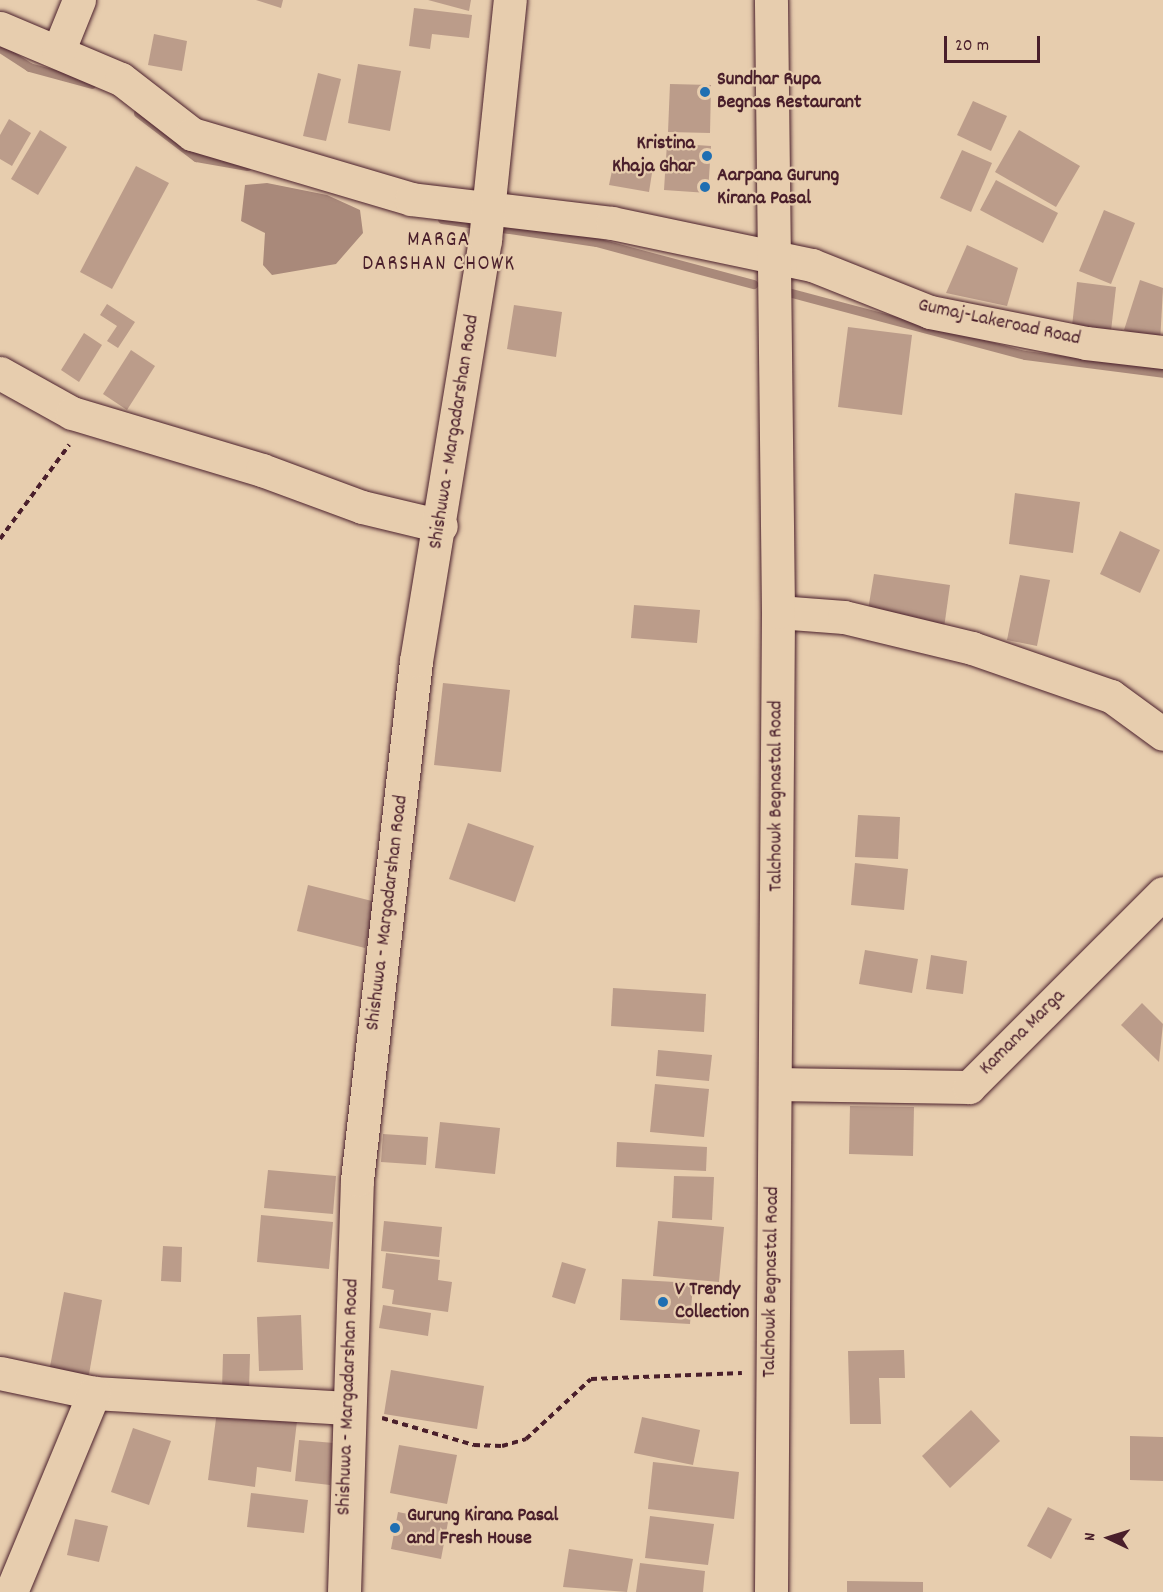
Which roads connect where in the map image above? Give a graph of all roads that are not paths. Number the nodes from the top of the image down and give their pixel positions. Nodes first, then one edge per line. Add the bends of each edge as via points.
1 (79, 0) edge
2 (510, 0) edge
3 (771, 0) edge
4 (0, 28) edge
5 (58, 52) junction
6 (486, 226) junction
7 (771, 260) junction
8 (1163, 352) edge
9 (0, 373) edge
10 (441, 526) junction
11 (778, 612) junction
12 (1163, 734) edge
13 (1163, 893) edge
14 (775, 1084) junction
15 (0, 1373) edge
16 (93, 1393) junction
17 (348, 1408) junction
18 (11, 1592) edge
19 (344, 1592) edge
20 (771, 1592) edge

1 - 5 street
2 - 6 street, Shishuwa - Margadarshan Road
3 - 7 street, Talchowk Begnastal Road
4 - 5 street, Gumaj-Lakeroad Road
5 - 6 street, Gumaj-Lakeroad Road via 120,79 192,134
6 - 7 street, Gumaj-Lakeroad Road via 612,223
6 - 10 street, Shishuwa - Margadarshan Road
7 - 8 street, Gumaj-Lakeroad Road via 812,265 930,312 1086,343
7 - 11 street, Talchowk Begnastal Road
9 - 10 street via 89,418 362,507
10 - 17 street, Shishuwa - Margadarshan Road via 416,661 357,1180
11 - 12 street via 844,617 983,651 1111,696
11 - 14 street, Talchowk Begnastal Road
13 - 14 street, Kamana Marga via 969,1087
14 - 20 street, Talchowk Begnastal Road
15 - 16 street
16 - 17 street
16 - 18 street
17 - 19 street, Shishuwa - Margadarshan Road

